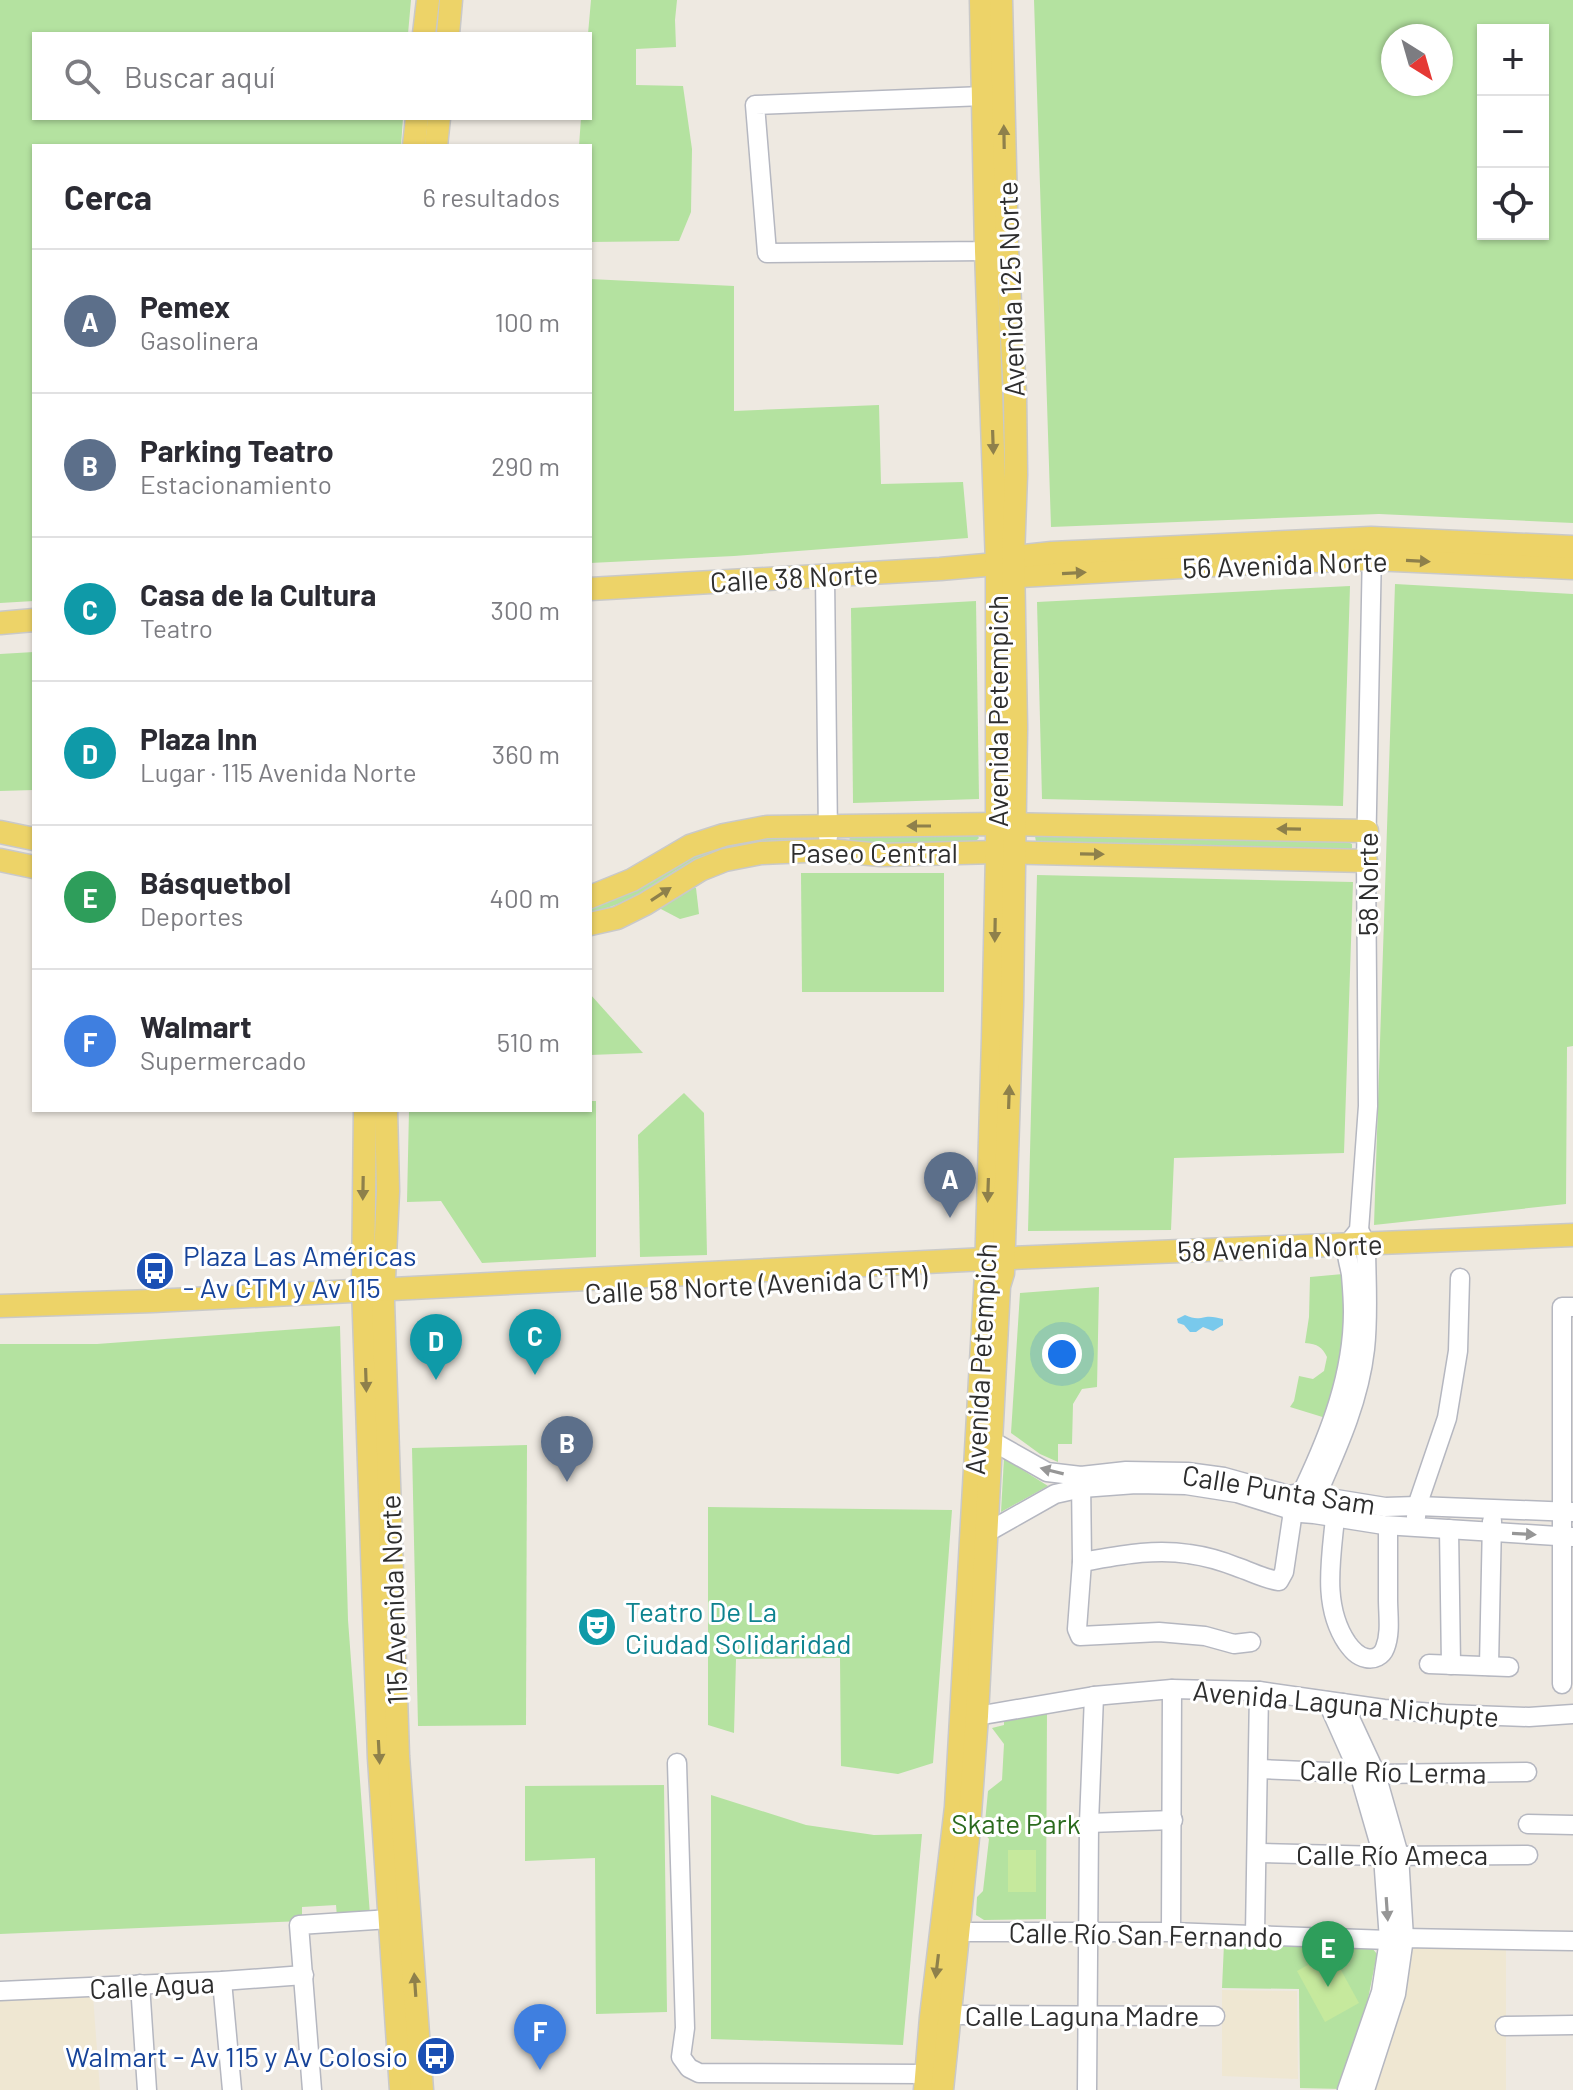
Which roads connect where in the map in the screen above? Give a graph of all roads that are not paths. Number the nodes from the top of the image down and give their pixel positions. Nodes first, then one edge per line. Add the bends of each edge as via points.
1 (428, 0) edge
2 (451, 0) edge
3 (981, 0) edge
4 (1001, 0) edge
5 (424, 32) edge
6 (448, 32) edge
7 (984, 96) junction
8 (417, 120) edge
9 (439, 120) edge
10 (414, 144) edge
11 (436, 144) edge
12 (996, 250) junction
13 (1016, 475) junction
14 (1573, 547) edge
15 (1372, 548) junction
16 (1052, 553) junction
17 (1573, 568) edge
18 (1005, 569) junction
19 (825, 583) junction
20 (592, 589) edge
21 (592, 602) edge
22 (32, 620) edge
23 (0, 623) edge
24 (32, 634) edge
25 (0, 636) edge
26 (1006, 824) junction
27 (829, 825) junction
28 (1367, 831) junction
29 (0, 832) edge
30 (32, 839) edge
31 (828, 850) junction
32 (1006, 852) junction
33 (0, 860) edge
34 (1366, 861) junction
35 (32, 867) edge
36 (592, 896) edge
37 (592, 924) edge
38 (365, 1112) edge
39 (386, 1112) edge
40 (1573, 1235) edge
41 (1357, 1246) junction
42 (1573, 1248) edge
43 (994, 1266) junction
44 (1460, 1278) dead end
45 (373, 1295) junction
46 (0, 1306) edge
47 (1573, 1307) edge
48 (0, 1316) edge
49 (992, 1441) junction
50 (1082, 1482) junction
51 (1305, 1503) junction
52 (1417, 1506) junction
53 (1492, 1510) junction
54 (1567, 1512) edge
55 (1335, 1518) junction
56 (1388, 1526) junction
57 (1415, 1527) junction
58 (1449, 1529) junction
59 (1492, 1532) junction
60 (986, 1533) junction
61 (1567, 1536) edge
62 (1082, 1562) junction
63 (1567, 1614) edge
64 (1251, 1642) dead end
65 (1429, 1664) dead end
66 (1451, 1665) junction
67 (1489, 1666) junction
68 (1509, 1667) dead end
69 (1562, 1684) dead end
70 (1172, 1689) junction
71 (1259, 1691) junction
72 (1094, 1696) junction
73 (1335, 1702) junction
74 (1573, 1714) edge
75 (977, 1716) junction
76 (677, 1763) dead end
77 (1259, 1769) junction
78 (1527, 1772) dead end
79 (1368, 1774) junction
80 (1173, 1820) junction
81 (1089, 1823) junction
82 (1528, 1824) dead end
83 (1573, 1825) edge
84 (1257, 1853) junction
85 (1391, 1855) junction
86 (1528, 1855) dead end
87 (390, 1919) junction
88 (958, 1932) junction
89 (1171, 1932) junction
90 (1088, 1933) junction
91 (1255, 1934) junction
92 (1397, 1939) junction
93 (1573, 1941) edge
94 (304, 1975) junction
95 (222, 1981) junction
96 (140, 1984) junction
97 (0, 1991) edge
98 (950, 2015) junction
99 (1086, 2016) junction
100 (1215, 2016) dead end
101 (1573, 2025) edge
102 (1505, 2026) dead end
103 (931, 2085) edge
104 (147, 2090) edge
105 (232, 2090) edge
106 (312, 2090) edge
107 (401, 2090) edge
108 (422, 2090) edge
109 (1087, 2090) edge
110 (1347, 2090) edge
111 (1365, 2090) edge

1 - 5 main road
2 - 6 main road
3 - 7 main road, Avenida 125 Norte
12 -> 4 main road, Avenida 125 Norte
7 - 12 main road, Avenida 125 Norte
7 - 12 street via 755,105 767,253
8 - 10 main road
9 - 11 main road
12 - 13 main road, Avenida 125 Norte via 1015,394
12 -> 18 main road, Avenida 125 Norte
13 - 16 main road via 1023,487 1027,546
13 - 18 main road, Avenida 125 Norte
14 - 15 main road, 56 Avenida Norte
15 - 16 main road, 56 Avenida Norte
15 -> 17 main road, 56 Avenida Norte
18 -> 15 main road, 56 Avenida Norte via 1253,563
15 - 28 street, 58 Norte
16 - 18 main road, 56 Avenida Norte
18 - 19 main road, Calle 38 Norte
18 - 26 main road, Avenida Petempich
19 - 20 main road, Calle 38 Norte
19 - 21 main road, Calle 38 Norte
19 - 27 street
22 - 23 main road
24 - 25 main road
26 -> 27 main road, Paseo Central
28 -> 26 main road, Paseo Central
26 - 32 main road, Avenida Petempich
27 - 31 street
27 - 36 main road, Paseo Central via 724,835 690,846
28 - 34 street, 58 Norte
29 - 30 main road
31 - 32 main road, Paseo Central via 881,855
37 -> 31 main road, Paseo Central via 617,918 725,860
32 -> 34 main road, Paseo Central
32 - 43 main road, Avenida Petempich
33 - 35 main road
34 - 41 street, 58 Norte via 1368,1106
38 -> 45 main road, 115 Avenida Norte
39 - 45 main road, 115 Avenida Norte via 388,1191
40 - 41 main road, 58 Avenida Norte
41 - 42 main road, 58 Avenida Norte
41 - 43 main road, 58 Avenida Norte
41 - 51 street, 58 Norte via 1359,1380 1344,1435
43 - 45 main road, Calle 58 Norte (Avenida CTM) via 544,1296
43 - 49 main road, Avenida Petempich via 999,1286
43 -> 103 main road, Avenida Petempich via 972,1487 956,1807 931,2017
44 - 52 street via 1458,1351 1447,1418
45 - 46 main road
45 - 48 main road
45 -> 87 main road, 115 Avenida Norte via 379,1758
108 -> 45 main road, 115 Avenida Norte
47 - 54 street via 1562,1307
50 -> 49 street, Calle Punta Sam via 1047,1472
49 - 60 main road, Avenida Petempich
50 - 51 street, Calle Punta Sam via 1186,1485
50 - 60 street, Calle Punta Sam
50 - 62 street
51 - 52 street, Calle Punta Sam
51 - 55 street, Calle Punta Sam
51 - 62 street, 58 Norte via 1292,1518 1279,1581 1189,1554 1129,1554
52 - 53 street, Calle Punta Sam
52 - 57 street
53 - 54 street, Calle Punta Sam
53 - 59 street
54 - 61 street
55 - 56 street, Calle Punta Sam
55 - 56 street via 1332,1606 1353,1651 1370,1659 1385,1650 1388,1630
56 - 57 street, Calle Punta Sam
57 - 58 street, Calle Punta Sam
58 - 59 street, Calle Punta Sam
58 - 66 street
59 -> 61 street, Calle Punta Sam
59 - 67 street
60 - 75 main road, Avenida Petempich
61 - 63 street
62 - 64 street via 1080,1636 1159,1632
63 - 69 street
65 - 66 street
66 - 67 street
67 - 68 street
70 - 71 street, Avenida Laguna Nichupte
70 - 72 street, Avenida Laguna Nichupte
70 - 80 street
71 - 73 street, Avenida Laguna Nichupte
71 - 77 street
72 - 75 street, Avenida Laguna Nichupte
72 - 81 street
73 - 74 street, Avenida Laguna Nichupte via 1445,1714
73 - 79 street
75 - 88 main road, Avenida Petempich
76 - 103 street via 685,2028 681,2057 689,2068 699,2073
77 - 79 street, Calle Río Lerma
77 - 84 street
78 - 79 street, Calle Río Lerma
79 - 85 street
80 - 81 street
80 - 89 street
81 - 90 street
82 - 83 street
84 - 85 street, Calle Río Ameca
84 - 91 street
85 - 86 street, Calle Río Ameca
85 - 92 street
87 - 94 street via 299,1925
87 - 107 main road, 115 Avenida Norte
88 - 90 street, Calle Río San Fernando
88 - 98 main road, Avenida Petempich
89 - 90 street, Calle Río San Fernando
89 - 91 street, Calle Río San Fernando
90 - 99 street
91 - 92 street, Calle Río San Fernando
92 - 93 street, Calle Río San Fernando
92 - 110 street
92 - 111 street via 1396,1994
94 - 95 street, Calle Agua
94 - 106 street
95 - 96 street, Calle Agua
95 - 105 street
96 - 97 street, Calle Agua
96 - 104 street
98 - 99 street, Calle Laguna Madre
98 - 103 main road, Avenida Petempich
99 - 100 street, Calle Laguna Madre
99 - 109 street
101 - 102 street

